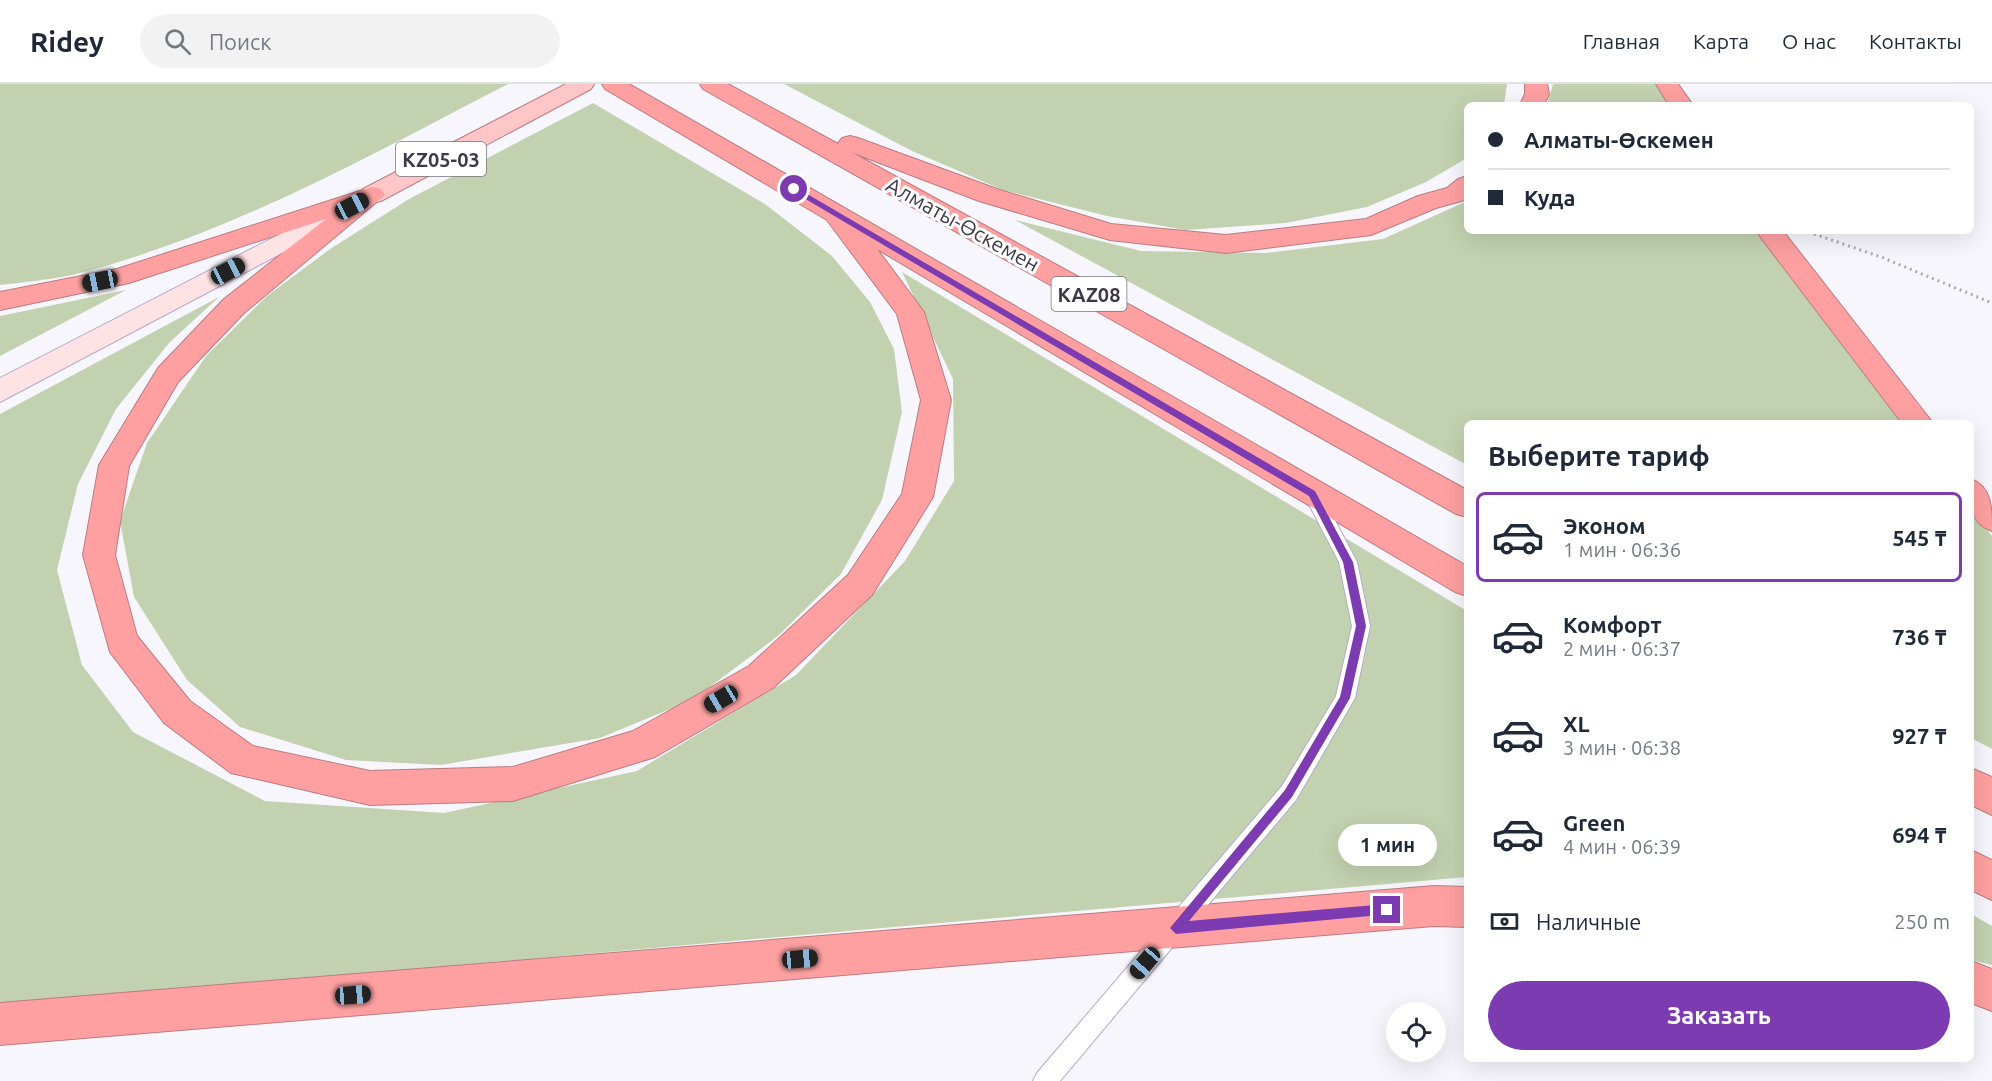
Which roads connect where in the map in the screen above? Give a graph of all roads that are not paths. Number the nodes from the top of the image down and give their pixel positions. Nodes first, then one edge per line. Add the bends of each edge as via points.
1 (583, 84) edge
2 (613, 84) edge
3 (711, 84) edge
4 (1536, 84) edge
5 (1667, 84) edge
6 (738, 100) junction
7 (1533, 102) edge
8 (1679, 102) edge
9 (1464, 187) edge
10 (372, 195) junction
11 (834, 213) junction
12 (1771, 234) edge
13 (0, 301) edge
14 (0, 391) edge
15 (1916, 420) edge
16 (1312, 493) junction
17 (1974, 495) edge
18 (1464, 503) edge
19 (1992, 518) edge
20 (1464, 580) edge
21 (1974, 787) edge
22 (1992, 797) edge
23 (1974, 871) edge
24 (1992, 881) edge
25 (1464, 907) edge
26 (1176, 928) junction
27 (1974, 983) edge
28 (1992, 990) edge
29 (0, 1024) edge
30 (1045, 1081) edge

1 - 10 main road, KZ05-03
2 - 11 highway, KAZ08
3 - 6 highway, Алматы-Өскемен / KAZ08
4 - 7 highway
5 - 8 highway
6 - 9 highway via 988,195 1110,232 1226,244 1371,227 1427,202 1456,194
6 - 18 highway, Алматы-Өскемен / KAZ08
10 - 11 highway via 234,306 168,375 114,465 99,555 122,642 177,712 244,761 370,788 513,784 642,745 761,677 860,585 917,497 936,400 910,312
10 - 13 highway via 120,278
10 - 14 main road
11 - 16 highway, KAZ08
12 - 15 highway
16 - 20 highway, KAZ08
16 - 26 lane via 1348,562 1361,626 1345,698 1288,793
17 - 19 highway
21 - 22 highway
23 - 24 highway
25 - 26 highway via 1434,906
26 - 29 highway
26 - 30 lane
27 - 28 highway

